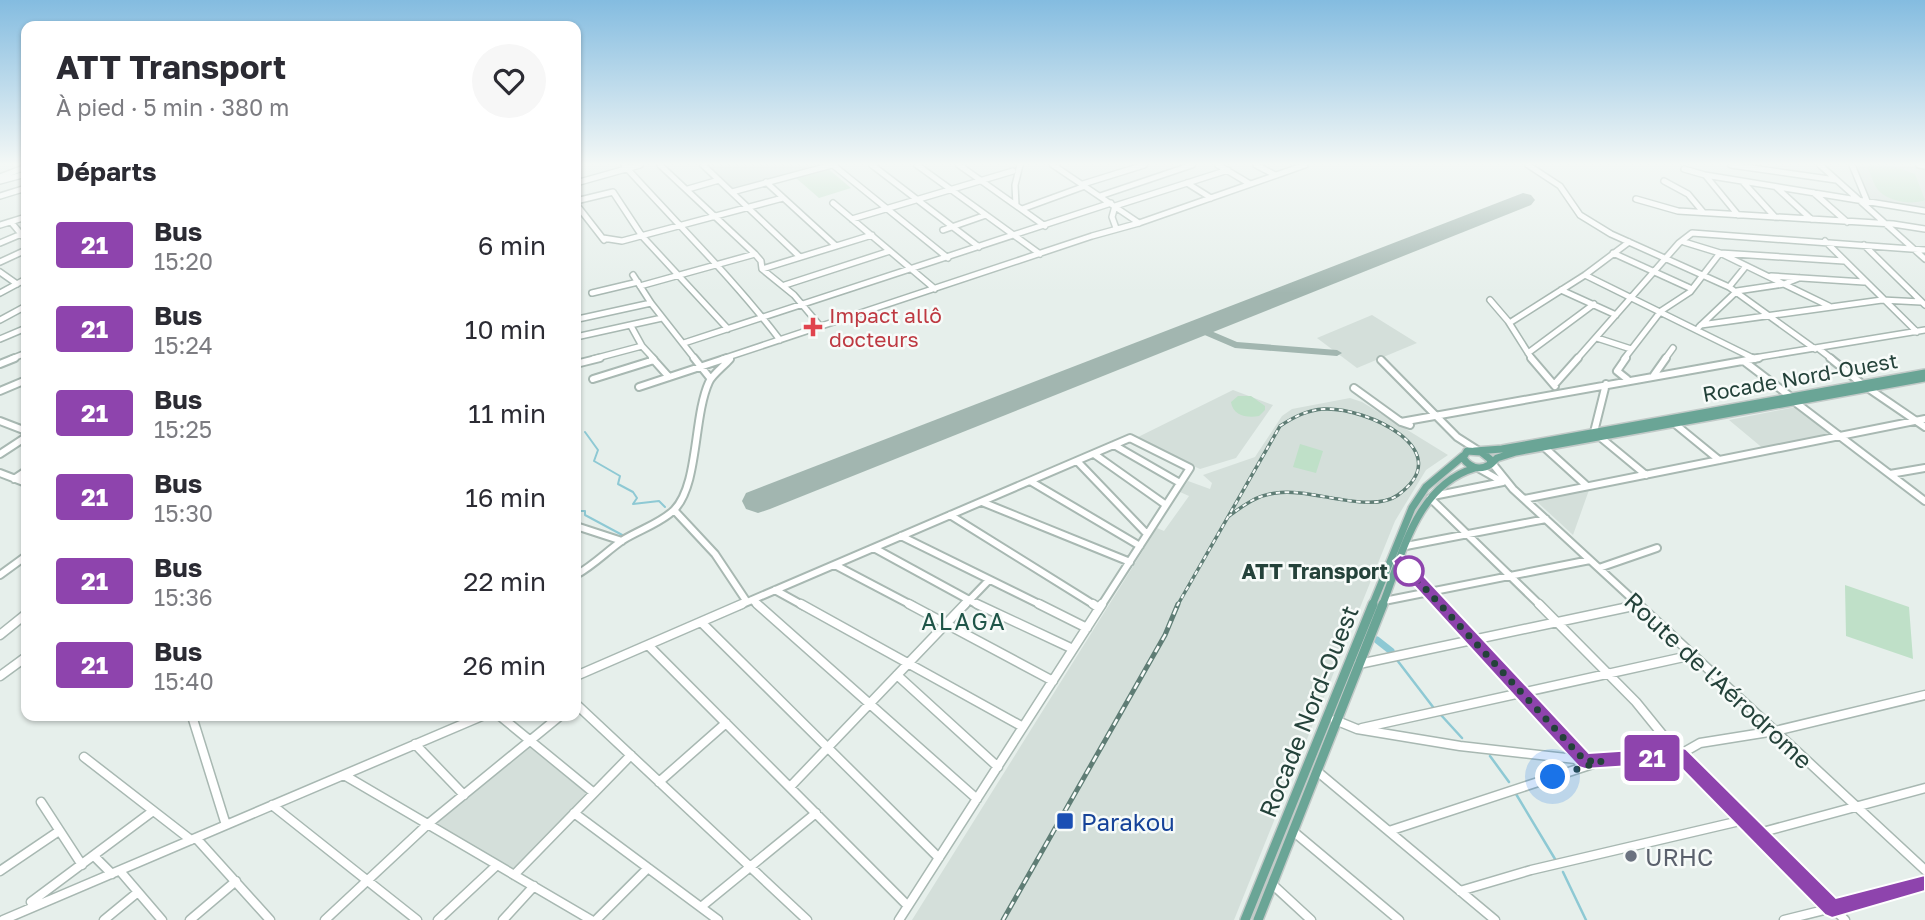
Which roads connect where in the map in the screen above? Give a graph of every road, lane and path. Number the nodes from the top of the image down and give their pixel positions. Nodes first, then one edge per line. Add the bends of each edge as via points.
1 (624, 208) edge
2 (662, 208) edge
3 (708, 208) edge
4 (748, 208) joint
5 (794, 208) edge
6 (839, 208) edge
7 (891, 208) edge
8 (928, 208) edge
9 (976, 208) edge
10 (1104, 208) edge
11 (1113, 208) edge
12 (1117, 208) edge
13 (1182, 208) edge
14 (1574, 208) edge
15 (1669, 208) edge
16 (1700, 208) edge
17 (1732, 208) edge
18 (1767, 208) edge
19 (1799, 208) edge
20 (1830, 208) edge
21 (1871, 208) edge
22 (1906, 208) edge
23 (581, 209) edge
24 (887, 209) junction
25 (1022, 209) edge
26 (1925, 211) edge
27 (1703, 212) junction
28 (986, 215) junction
29 (1738, 215) junction
30 (717, 217) junction
31 (1775, 217) junction
32 (21, 219) edge
33 (852, 219) junction
34 (1811, 219) junction
35 (11, 222) junction
36 (1846, 222) junction
37 (1139, 223) junction
38 (1886, 224) junction
39 (0, 225) edge
40 (679, 226) junction
41 (952, 226) junction
42 (1045, 226) junction
43 (1116, 228) junction
44 (943, 229) dead end
45 (1925, 229) edge
46 (21, 231) edge
47 (21, 234) edge
48 (1014, 235) junction
49 (642, 236) junction
50 (872, 236) junction
51 (1825, 241) junction
52 (1629, 242) junction
53 (1684, 242) junction
54 (0, 243) edge
55 (1863, 244) junction
56 (836, 246) junction
57 (979, 247) junction
58 (1913, 248) junction
59 (1925, 250) edge
60 (890, 251) junction
61 (1613, 253) junction
62 (1720, 253) junction
63 (21, 254) edge
64 (755, 254) junction
65 (1040, 254) junction
66 (800, 257) junction
67 (948, 258) junction
68 (1667, 258) junction
69 (1925, 259) edge
70 (1843, 261) junction
71 (0, 262) edge
72 (714, 265) junction
73 (1746, 266) junction
74 (762, 269) junction
75 (911, 269) junction
76 (0, 272) edge
77 (1654, 272) junction
78 (1703, 274) junction
79 (633, 275) dead end
80 (1585, 275) junction
81 (1766, 275) junction
82 (678, 276) junction
83 (1799, 278) junction
84 (21, 282) edge
85 (1864, 282) junction
86 (17, 284) junction
87 (639, 284) junction
88 (1784, 284) junction
89 (785, 285) junction
90 (1730, 287) junction
91 (935, 289) junction
92 (1692, 289) junction
93 (1561, 290) junction
94 (1737, 291) junction
95 (0, 293) edge
96 (592, 293) dead end
97 (1632, 296) junction
98 (1490, 300) dead end
99 (1882, 300) junction
100 (650, 303) junction
101 (805, 303) junction
102 (1923, 303) edge
103 (1594, 304) junction
104 (1829, 306) junction
105 (21, 309) edge
106 (1661, 311) junction
107 (1616, 315) junction
108 (1770, 316) junction
109 (581, 318) edge
110 (662, 318) junction
111 (762, 318) junction
112 (0, 320) edge
113 (1511, 322) junction
114 (631, 326) junction
115 (821, 327) junction
116 (1699, 327) junction
117 (728, 329) junction
118 (21, 330) edge
119 (1925, 330) edge
120 (1917, 332) junction
121 (581, 336) edge
122 (1597, 338) junction
123 (0, 339) edge
124 (780, 340) junction
125 (684, 343) junction
126 (642, 346) junction
127 (1673, 348) dead end
128 (1631, 349) junction
129 (1817, 349) junction
130 (1528, 353) junction
131 (21, 355) edge
132 (731, 357) junction
133 (653, 360) junction
134 (1381, 360) dead end
135 (1757, 360) junction
136 (1745, 362) junction
137 (581, 363) edge
138 (0, 364) edge
139 (699, 367) junction
140 (1654, 375) junction
141 (1925, 375) edge
142 (669, 377) junction
143 (710, 378) junction
144 (593, 379) dead end
145 (1628, 380) junction
146 (21, 382) edge
147 (1606, 384) junction
148 (1554, 385) junction
149 (1866, 386) junction
150 (639, 387) dead end
151 (1354, 388) dead end
152 (0, 391) edge
153 (1562, 392) junction
154 (1793, 399) junction
155 (1436, 416) junction
156 (1925, 419) edge
157 (0, 421) edge
158 (1917, 421) junction
159 (1401, 422) junction
160 (1675, 424) junction
161 (1410, 425) dead end
162 (1925, 426) edge
163 (21, 429) edge
164 (1597, 435) junction
165 (1842, 436) junction
166 (1457, 438) junction
167 (21, 440) edge
168 (1114, 445) junction
169 (1544, 447) junction
170 (1478, 451) junction
171 (0, 454) edge
172 (1094, 454) junction
173 (1464, 455) junction
174 (1718, 460) junction
175 (1077, 461) junction
176 (1492, 463) junction
177 (1477, 468) junction
178 (1925, 468) edge
179 (0, 473) edge
180 (21, 474) edge
181 (1890, 474) junction
182 (1646, 475) junction
183 (14, 479) junction
184 (21, 481) edge
185 (1030, 481) junction
186 (1181, 482) junction
187 (1503, 482) junction
188 (1587, 486) junction
189 (1513, 489) junction
190 (1430, 497) junction
191 (1524, 499) junction
192 (1925, 501) edge
193 (982, 502) junction
194 (1166, 505) junction
195 (674, 510) junction
196 (950, 516) junction
197 (1546, 519) junction
198 (581, 528) edge
199 (1147, 534) junction
200 (1469, 534) junction
201 (901, 536) junction
202 (622, 541) junction
203 (1140, 546) junction
204 (1406, 546) junction
205 (874, 548) junction
206 (1657, 548) dead end
207 (21, 560) edge
208 (1400, 561) junction
209 (1590, 561) junction
210 (1130, 562) junction
211 (835, 565) junction
212 (1598, 568) junction
213 (581, 572) edge
214 (0, 575) edge
215 (1511, 576) junction
216 (989, 580) junction
217 (775, 590) junction
218 (1429, 592) junction
219 (750, 601) junction
220 (969, 601) junction
221 (1384, 601) junction
222 (1639, 605) junction
223 (1100, 608) junction
224 (21, 618) edge
225 (701, 622) junction
226 (1555, 622) junction
227 (946, 624) junction
228 (1087, 628) junction
229 (0, 635) edge
230 (1472, 640) junction
231 (648, 645) junction
232 (1073, 649) junction
233 (1693, 655) junction
234 (21, 661) edge
235 (908, 664) junction
236 (1359, 664) junction
237 (1607, 673) junction
238 (581, 674) edge
239 (897, 675) junction
240 (0, 676) edge
241 (1053, 681) junction
242 (1521, 693) junction
243 (1923, 698) edge
244 (870, 704) junction
245 (581, 709) edge
246 (1327, 716) junction
247 (194, 721) edge
248 (470, 721) edge
249 (506, 721) edge
250 (554, 721) edge
251 (1337, 721) junction
252 (726, 723) junction
253 (1023, 727) junction
254 (1357, 729) junction
255 (1775, 731) junction
256 (530, 741) junction
257 (415, 744) junction
258 (828, 747) junction
259 (631, 755) junction
260 (1679, 755) junction
261 (85, 757) dead end
262 (1585, 761) junction
263 (1602, 761) junction
264 (998, 767) junction
265 (1318, 772) junction
266 (344, 775) junction
267 (659, 782) junction
268 (790, 787) junction
269 (1925, 788) edge
270 (593, 793) junction
271 (464, 795) junction
272 (977, 799) junction
273 (41, 802) dead end
274 (272, 805) junction
275 (1857, 807) junction
276 (153, 811) junction
277 (574, 813) junction
278 (816, 813) junction
279 (1744, 820) junction
280 (428, 824) junction
281 (226, 825) junction
282 (60, 831) junction
283 (1388, 831) junction
284 (1294, 832) junction
285 (1759, 833) junction
286 (193, 839) junction
287 (94, 856) junction
288 (939, 858) junction
289 (82, 865) junction
290 (497, 865) junction
291 (750, 867) junction
292 (648, 868) junction
293 (1925, 870) edge
294 (0, 871) edge
295 (116, 872) junction
296 (514, 874) junction
297 (236, 881) junction
298 (367, 881) junction
299 (1272, 884) junction
300 (1925, 885) edge
301 (534, 886) junction
302 (1460, 891) junction
303 (138, 892) junction
304 (30, 906) junction
305 (908, 906) junction
306 (701, 907) junction
307 (1832, 908) junction
308 (4, 920) edge
309 (16, 920) edge
310 (104, 920) edge
311 (162, 920) edge
312 (190, 920) edge
313 (270, 920) edge
314 (325, 920) edge
315 (417, 920) edge
316 (438, 920) edge
317 (503, 920) edge
318 (594, 920) edge
319 (718, 920) edge
320 (807, 920) edge
321 (899, 920) edge
322 (1245, 920) edge
323 (1258, 920) edge
324 (1311, 920) edge
325 (1399, 920) edge
326 (1495, 920) edge
327 (1784, 920) edge
328 (1845, 920) edge

1 - 49 street
2 - 40 street
3 - 30 street
4 - 30 street
4 - 66 street
5 - 56 street
6 - 33 street
7 - 24 street
8 - 41 street
9 - 28 street
10 - 42 street
11 - 43 street
12 - 37 street
13 - 37 street
14 - 52 street
15 - 27 street
16 - 27 street
17 - 29 street
18 - 31 street
19 - 34 street
20 - 36 street
21 - 38 street
22 - 26 street
23 - 49 street via 605,240
24 - 33 street
24 - 67 street
25 - 42 street
27 - 29 street
28 - 41 street
28 - 48 street
29 - 31 street
30 - 40 street
30 - 64 street
31 - 34 street
32 - 35 street
33 - 50 street
34 - 36 street
35 - 39 street
35 - 46 street
36 - 38 street
37 - 43 street
38 - 45 street
38 - 58 street
40 - 49 street
40 - 72 street
41 - 44 street
41 - 57 street
42 - 48 street
43 - 65 street
47 - 54 street
48 - 57 street
48 - 65 street
49 - 82 street
50 - 56 street
50 - 60 street
51 - 53 street via 1697,233
51 - 55 street
51 - 70 street
52 - 61 street
52 - 68 street
53 - 62 street
53 - 68 street
55 - 58 street
55 - 102 street
56 - 66 street
57 - 67 street
58 - 59 street
58 - 69 street
60 - 75 street
60 - 89 street
61 - 77 street
61 - 80 street
62 - 70 street
62 - 73 street
62 - 78 street
63 - 71 street
64 - 72 street
64 - 74 street
65 - 91 street
66 - 74 street
67 - 75 street
68 - 77 street
68 - 78 street
70 - 85 street
72 - 82 street
72 - 111 street
73 - 81 street
73 - 90 street
74 - 89 street
75 - 91 street
75 - 101 street
76 - 86 street
77 - 92 street
77 - 97 street
78 - 90 street
78 - 92 street
79 - 87 street
80 - 93 street
80 - 97 street
81 - 83 street
81 - 88 street
82 - 87 street
82 - 117 street
83 - 85 street
83 - 88 street
84 - 86 street
85 - 99 street
86 - 95 street
87 - 96 street
87 - 100 street
88 - 94 street
88 - 104 street
89 - 101 street
90 - 94 street
91 - 115 street
92 - 106 street
93 - 103 street
93 - 113 street
94 - 108 street
94 - 116 street
97 - 106 street
97 - 107 street
98 - 113 street
99 - 102 street
99 - 104 street
99 - 120 street
100 - 109 street
100 - 110 street
101 - 111 street
101 - 115 street
103 - 107 street
103 - 130 street
104 - 108 street
105 - 112 street
106 - 116 street
106 - 128 street
107 - 122 street
108 - 116 street
108 - 129 street
110 - 114 street
110 - 125 street
111 - 117 street
111 - 124 street
113 - 130 street
114 - 121 street
114 - 126 street
115 - 124 street
116 - 135 street
117 - 125 street
118 - 123 street
119 - 120 street
120 - 129 street
122 - 128 street
122 - 148 street
124 - 132 street
125 - 139 street
126 - 133 street
126 - 137 street
127 - 140 street
128 - 145 street via 1617,371
129 - 135 street
129 - 149 street
130 - 148 street
131 - 138 street
132 - 139 street
132 - 143 street
133 - 142 street
133 - 144 street
134 - 155 street
135 - 136 street
136 - 140 street
136 - 154 street
139 - 142 street
139 - 143 street
140 - 145 street
141 - 149 main road, Rocade Nord-Ouest
142 - 150 street
143 - 195 street via 699,409 692,466
145 - 147 street
146 - 152 street
147 - 153 street
147 - 164 street
148 - 153 street
149 - 154 main road, Rocade Nord-Ouest
149 - 158 street
151 - 159 street
153 - 155 street
154 - 160 main road, Rocade Nord-Ouest
154 - 164 main road, Rocade Nord-Ouest
154 - 165 street
155 - 159 street
155 - 166 street
156 - 158 street
157 - 163 street
158 - 162 street
158 - 165 street
159 - 161 street
160 - 164 main road, Rocade Nord-Ouest
160 - 174 street
164 - 169 main road, Rocade Nord-Ouest
164 - 170 main road, Rocade Nord-Ouest
164 - 182 street
165 - 174 street
165 - 181 street
166 - 170 street
166 - 173 street
167 - 171 street
168 - 172 street
168 - 186 street
168 - 186 street via 1130,438 1190,468
169 - 176 main road, Rocade Nord-Ouest via 1505,455
169 - 188 street
170 - 173 main road, Rocade Nord-Ouest
170 - 176 main road
172 - 175 street
172 - 194 street
173 - 177 main road via 1467,463
173 - 246 main road, Rocade Nord-Ouest via 1426,487 1412,508
174 - 182 street
175 - 185 street
175 - 199 street
176 - 177 main road, Rocade Nord-Ouest
176 - 189 street, Route de l'Aérodrome
177 - 187 street, Route de l'Aérodrome
177 - 190 main road, Rocade Nord-Ouest via 1454,475
178 - 181 street
179 - 183 street
180 - 183 street
181 - 192 street
182 - 188 street
183 - 184 street
185 - 193 street
185 - 203 street
186 - 194 street
187 - 189 street, Route de l'Aérodrome
187 - 190 street
188 - 191 street
189 - 191 street, Route de l'Aérodrome
190 - 200 street
190 - 204 main road, Rocade Nord-Ouest
191 - 197 street, Route de l'Aérodrome
193 - 196 street
193 - 210 street
194 - 199 street
195 - 202 street
195 - 219 street
196 - 201 street
196 - 223 street
197 - 200 street
197 - 209 street, Route de l'Aérodrome
198 - 202 street
199 - 203 street
200 - 204 street
200 - 215 street
201 - 205 street
201 - 216 street
202 - 213 street
203 - 210 street
204 - 208 main road, Rocade Nord-Ouest
205 - 211 street
205 - 220 street
206 - 212 street
207 - 214 street
208 - 218 street
208 - 221 main road, Rocade Nord-Ouest
209 - 212 street, Route de l'Aérodrome
209 - 215 street
210 - 223 street
211 - 217 street
211 - 227 street
212 - 222 street, Route de l'Aérodrome
215 - 218 street
215 - 226 street
216 - 220 street
216 - 228 street
217 - 219 street
217 - 235 street
218 - 221 street
218 - 230 street
219 - 225 street
219 - 244 street
220 - 227 street
220 - 232 street
221 - 236 main road, Rocade Nord-Ouest
222 - 226 street
222 - 233 street, Route de l'Aérodrome
223 - 228 street
224 - 229 street
225 - 231 street
225 - 258 street
226 - 230 street
226 - 237 street
227 - 235 street
227 - 241 street
228 - 232 street
230 - 236 street
230 - 242 street
231 - 238 street
231 - 252 street
232 - 241 street
233 - 237 street
233 - 255 street, Route de l'Aérodrome
234 - 240 street
235 - 239 street
235 - 253 street
236 - 251 main road, Rocade Nord-Ouest
237 - 242 street
237 - 260 street
239 - 244 street
239 - 264 street
241 - 253 street
242 - 254 street
242 - 262 street
243 - 255 street
244 - 258 street
244 - 272 street
245 - 259 street
246 - 251 street
246 - 322 main road, Rocade Nord-Ouest
247 - 281 street
248 - 257 street
249 - 256 street
250 - 256 street
251 - 254 street
251 - 265 main road, Rocade Nord-Ouest
252 - 267 street
252 - 268 street
253 - 264 street
254 - 262 street
255 - 260 street via 1700,743
255 - 275 street, Route de l'Aérodrome
256 - 270 street
256 - 271 street
257 - 266 street
257 - 271 street
258 - 268 street
258 - 288 street
259 - 267 street
259 - 270 street
260 - 263 street
260 - 279 street
261 - 276 street
262 - 263 street
263 - 283 street
264 - 272 street
265 - 283 street
265 - 284 main road, Rocade Nord-Ouest
266 - 274 street
266 - 280 street
267 - 291 street
268 - 278 street
269 - 275 street
270 - 277 street
271 - 280 street
272 - 288 street
273 - 282 street
274 - 281 street
274 - 298 street
275 - 285 street
275 - 293 street, Route de l'Aérodrome
276 - 286 street
276 - 287 street
277 - 292 street
277 - 296 street
278 - 291 street
278 - 305 street
279 - 285 street
279 - 302 street
280 - 290 street
280 - 298 street
281 - 286 street
282 - 289 street
282 - 294 street
283 - 302 street
284 - 299 main road, Rocade Nord-Ouest
284 - 325 street
285 - 307 street
286 - 295 street
286 - 297 street
287 - 289 street
287 - 295 street
288 - 305 street
289 - 304 street
290 - 296 street
290 - 316 street
291 - 306 street
291 - 320 street
292 - 306 street
292 - 318 street
295 - 303 street
295 - 304 street
296 - 301 street
297 - 312 street
297 - 313 street
298 - 314 street
298 - 315 street
299 - 323 main road, Rocade Nord-Ouest
299 - 324 street
300 - 307 street
301 - 317 street
301 - 318 street
302 - 326 street
303 - 310 street
303 - 311 street
304 - 308 street
304 - 309 street
305 - 321 street
306 - 319 street
307 - 327 street
307 - 328 street

